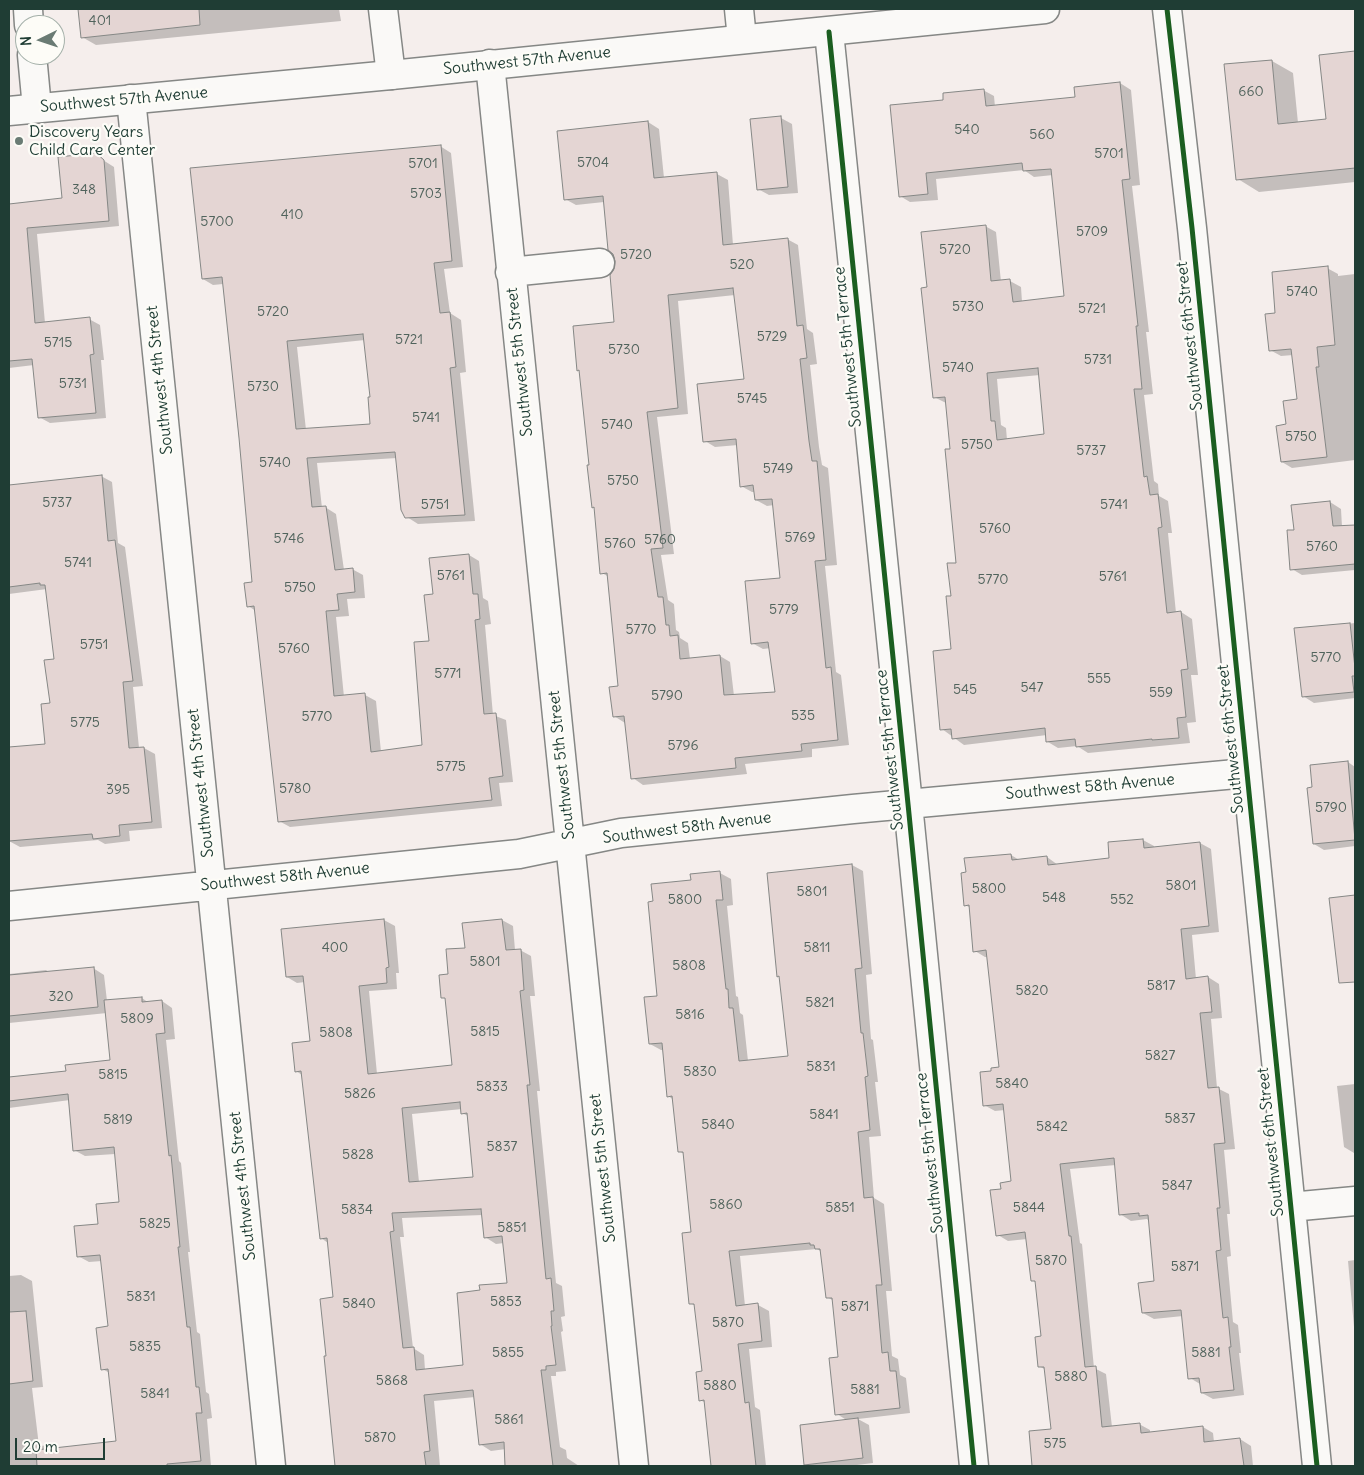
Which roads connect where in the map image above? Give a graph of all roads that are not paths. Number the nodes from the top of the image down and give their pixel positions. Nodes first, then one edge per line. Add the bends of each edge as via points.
1 (383, 9) edge
2 (739, 9) edge
3 (1045, 9) edge
4 (1167, 9) edge
5 (829, 32) junction
6 (742, 39) junction
7 (490, 64) junction
8 (33, 65) edge
9 (390, 75) junction
10 (131, 99) junction
11 (37, 108) junction
12 (9, 111) edge
13 (600, 262) dead end
14 (510, 272) junction
15 (1247, 773) junction
16 (908, 804) junction
17 (570, 844) junction
18 (212, 884) junction
19 (9, 906) edge
20 (1355, 1201) edge
21 (1290, 1207) junction
22 (271, 1466) edge
23 (634, 1466) edge
24 (974, 1466) edge
25 (1317, 1466) edge

1 - 9 street
2 - 6 street
3 - 5 street, Southwest 57th Avenue
4 - 15 street, Southwest 6th Street
5 - 6 street, Southwest 57th Avenue
5 - 16 street, Southwest 5th Terrace
6 - 7 street, Southwest 57th Avenue
7 - 9 street, Southwest 57th Avenue
7 - 14 street, Southwest 5th Street
8 - 11 street
9 - 10 street, Southwest 57th Avenue
10 - 11 street, Southwest 57th Avenue
10 - 18 street, Southwest 4th Street
11 - 12 street, Southwest 57th Avenue
13 - 14 street
14 - 17 street, Southwest 5th Street
15 - 16 street, Southwest 58th Avenue
15 - 21 street, Southwest 6th Street
16 - 17 street, Southwest 58th Avenue via 621,833
16 - 24 street, Southwest 5th Terrace
17 - 18 street, Southwest 58th Avenue via 519,854
17 - 23 street, Southwest 5th Street
18 - 19 street, Southwest 58th Avenue
18 - 22 street, Southwest 4th Street
20 - 21 street
21 - 25 street, Southwest 6th Street

